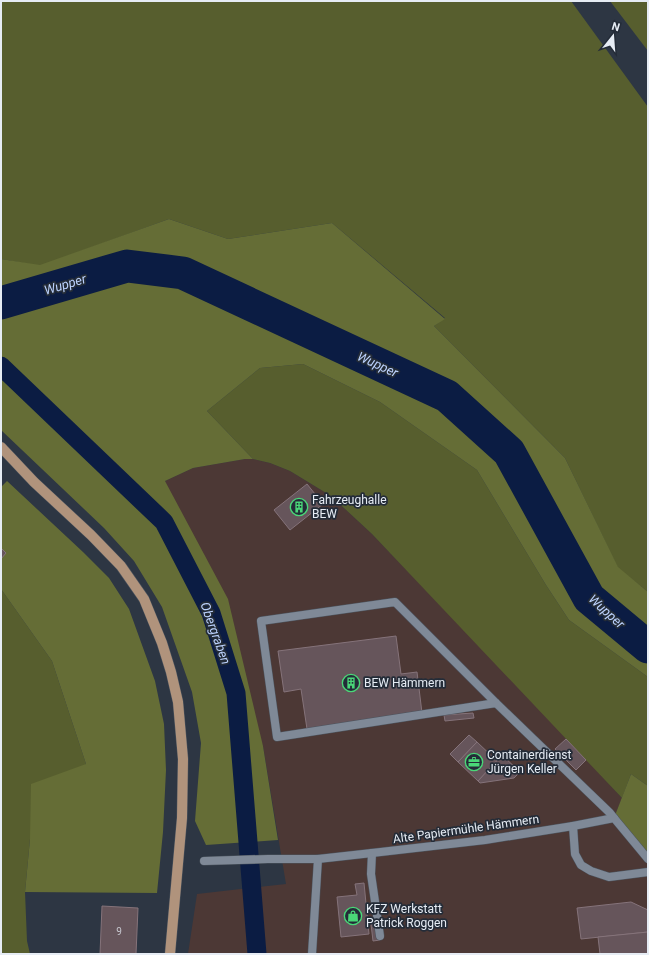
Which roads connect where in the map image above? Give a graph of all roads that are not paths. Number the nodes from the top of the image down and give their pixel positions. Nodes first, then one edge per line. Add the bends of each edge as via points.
1 (1, 448) edge
2 (496, 702) junction
3 (614, 818) junction
4 (573, 826) junction
5 (372, 854) junction
6 (318, 859) junction
7 (648, 859) edge
8 (204, 861) dead end
9 (648, 872) edge
10 (380, 936) dead end
11 (170, 954) edge
12 (312, 954) edge

1 - 11 main road via 121,566 144,599 162,643 178,702 183,759 182,818
2 - 2 lane via 277,738 261,621 395,602
2 - 3 lane
3 - 4 lane, Alte Papiermühle Hämmern
3 - 7 lane
4 - 5 lane, Alte Papiermühle Hämmern
4 - 9 lane via 575,854 581,865 610,877
5 - 6 lane, Alte Papiermühle Hämmern
5 - 10 lane via 371,874
6 - 8 lane, Alte Papiermühle Hämmern
6 - 12 lane

